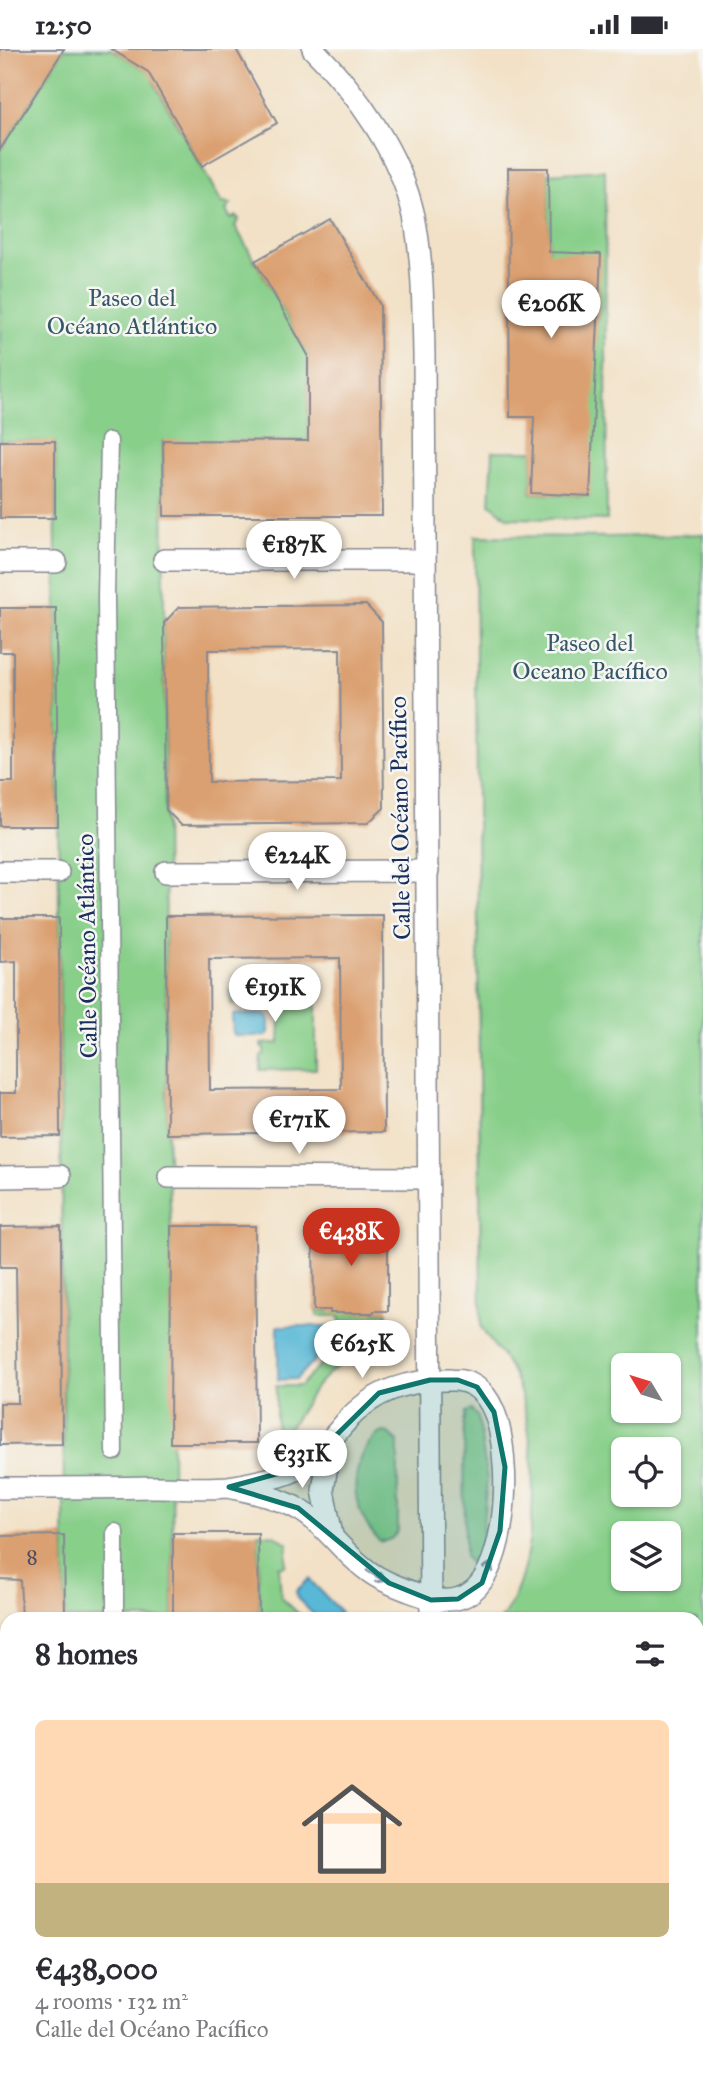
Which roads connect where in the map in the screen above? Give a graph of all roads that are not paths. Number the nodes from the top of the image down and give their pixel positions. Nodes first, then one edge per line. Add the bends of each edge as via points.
1 (313, 49) edge
2 (108, 441) dead end
3 (164, 560) dead end
4 (424, 560) junction
5 (0, 562) edge
6 (55, 562) dead end
7 (166, 871) dead end
8 (428, 871) junction
9 (0, 872) edge
10 (58, 872) dead end
11 (60, 1176) dead end
12 (0, 1177) edge
13 (169, 1177) dead end
14 (428, 1178) junction
15 (430, 1380) junction
16 (331, 1441) junction
17 (114, 1452) dead end
18 (229, 1487) junction
19 (0, 1488) edge
20 (115, 1532) dead end
21 (332, 1536) junction
22 (431, 1609) edge
23 (116, 1612) edge

1 - 4 street, Calle del Océano Pacífico via 356,97 377,129 414,215 423,318
2 - 17 street, Calle Océano Atlántico
3 - 4 street
4 - 8 street, Calle del Océano Pacífico
5 - 6 street
7 - 8 street
8 - 14 street, Calle del Océano Pacífico
9 - 10 street
11 - 12 street
13 - 14 street
14 - 15 street, Calle del Océano Pacífico
15 - 16 street via 379,1393 353,1413
15 - 22 street, Calle del Océano Pacífico
22 -> 15 street via 472,1593 482,1583 500,1531 505,1483 499,1428 487,1398 468,1382
16 - 18 street via 297,1470
16 - 21 street via 323,1490
18 - 19 street
18 - 21 street via 298,1508
20 - 23 street
21 -> 22 street via 372,1574

